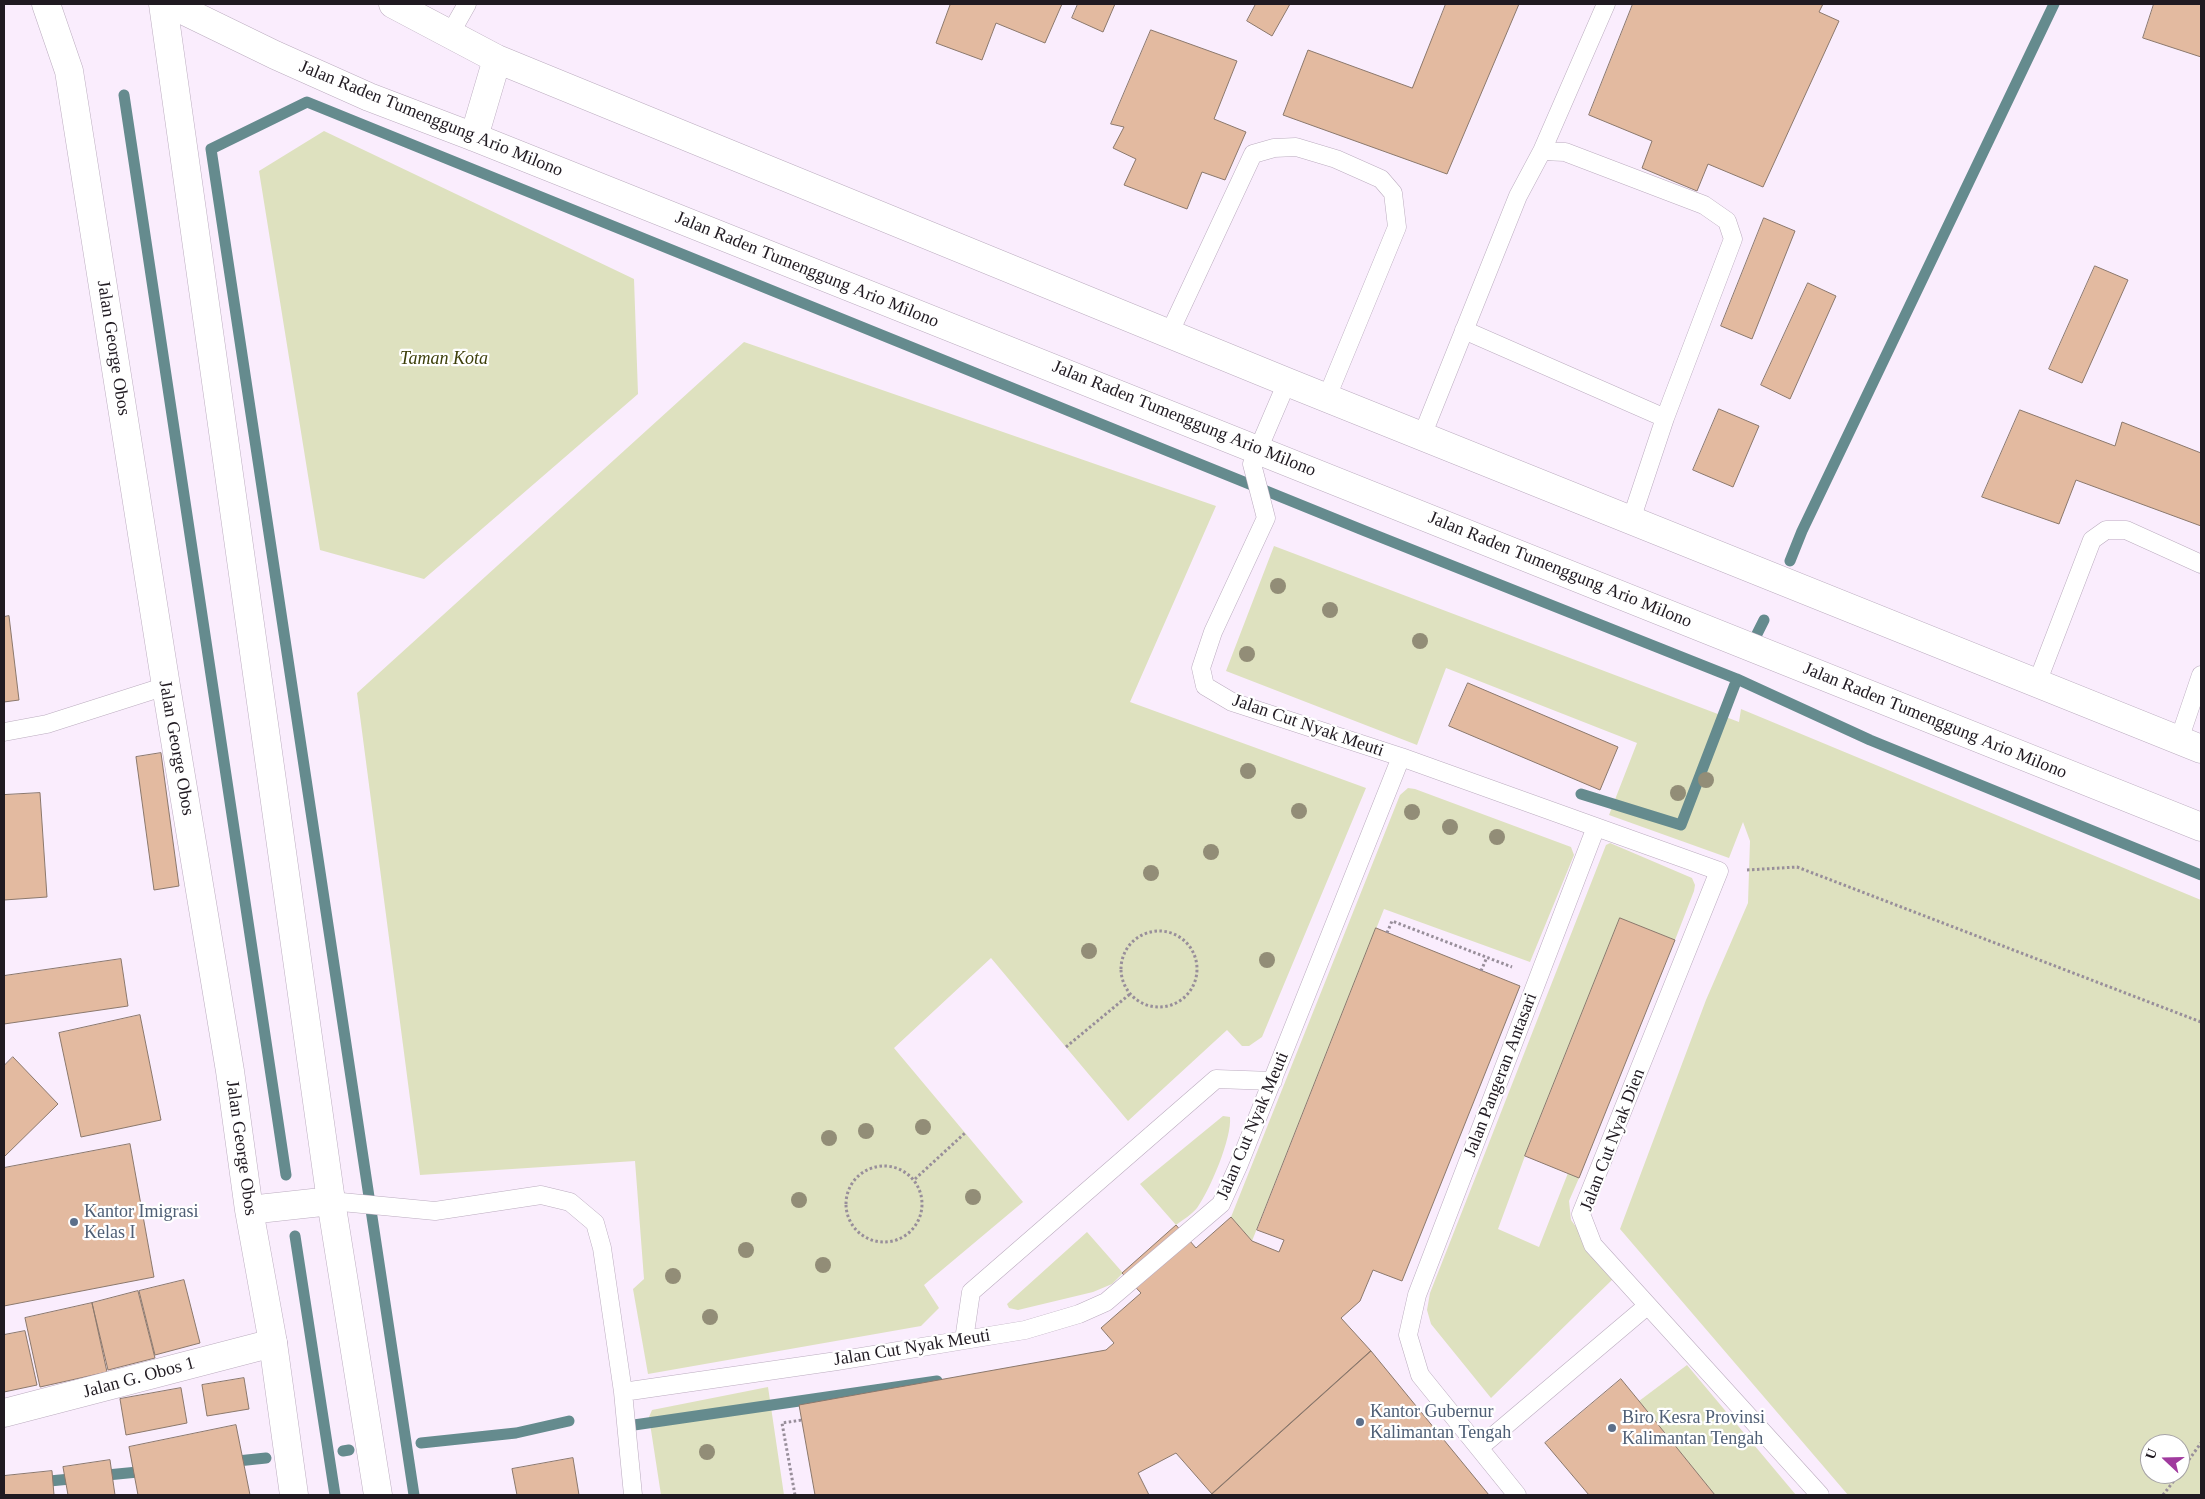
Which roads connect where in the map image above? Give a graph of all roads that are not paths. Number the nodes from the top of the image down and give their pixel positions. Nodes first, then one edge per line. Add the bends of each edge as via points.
1 (46, 4) edge
2 (163, 4) edge
3 (170, 4) edge
4 (393, 4) edge
5 (467, 4) edge
6 (1606, 4) edge
7 (450, 34) junction
8 (498, 59) junction
9 (474, 137) junction
10 (1542, 151) junction
11 (1464, 330) junction
12 (1169, 334) junction
13 (1287, 382) junction
14 (1327, 398) junction
15 (1665, 418) junction
16 (1422, 436) junction
17 (1255, 457) junction
18 (1631, 520) junction
19 (2201, 564) edge
20 (2201, 675) edge
21 (2037, 683) junction
22 (166, 686) junction
23 (4, 732) edge
24 (2190, 744) edge
25 (1400, 757) junction
26 (1596, 827) junction
27 (2201, 827) edge
28 (1273, 1081) junction
29 (343, 1202) junction
30 (249, 1210) junction
31 (1648, 1306) junction
32 (964, 1340) junction
33 (273, 1343) junction
34 (623, 1392) junction
35 (4, 1413) edge
36 (1479, 1448) junction
37 (294, 1495) edge
38 (378, 1495) edge
39 (633, 1495) edge
40 (1517, 1495) edge
41 (1820, 1495) edge

1 - 22 main road, Jalan George Obos via 69,71
2 - 29 main road
3 - 9 main road, Jalan Raden Tumenggung Ario Milono via 360,93
4 - 7 main road
5 - 7 lane
6 - 10 lane
7 - 8 main road
8 - 9 main road
8 - 12 main road
9 - 17 main road, Jalan Raden Tumenggung Ario Milono
10 - 11 lane via 1518,196
10 - 15 lane via 1565,152 1704,205 1727,220 1733,239
11 - 15 lane
11 - 16 lane
12 - 13 main road
12 - 14 lane via 1253,154 1274,148 1296,147 1336,159 1381,179 1393,193 1397,227
13 - 14 main road
13 - 17 lane
14 - 16 main road
15 - 18 lane
16 - 18 main road
17 - 25 lane, Jalan Cut Nyak Meuti via 1266,518 1213,632 1201,668 1206,686 1232,702
17 - 27 main road, Jalan Raden Tumenggung Ario Milono
18 - 21 main road
19 - 21 lane via 2126,530 2106,530 2092,540
20 - 24 lane
21 - 24 main road
22 - 23 lane via 48,724
22 - 30 main road, Jalan George Obos
25 - 26 lane
25 - 28 lane, Jalan Cut Nyak Meuti
26 - 31 lane, Jalan Cut Nyak Dien via 1719,871 1582,1214 1593,1245
26 - 36 lane, Jalan Pangeran Antasari via 1417,1295 1408,1335 1420,1375
28 - 32 lane via 1216,1079 971,1292
28 - 32 lane, Jalan Cut Nyak Meuti via 1221,1204 1114,1296 1070,1316 1025,1330
29 - 30 main road
29 - 34 lane via 435,1211 542,1195 570,1202 595,1223 602,1248
29 - 38 main road
30 - 33 main road, Jalan George Obos
31 - 36 lane
31 - 41 lane, Jalan Cut Nyak Dien
32 - 34 lane, Jalan Cut Nyak Meuti
33 - 35 main road, Jalan G. Obos 1
33 - 37 main road, Jalan George Obos
34 - 39 lane
36 - 40 lane, Jalan Pangeran Antasari

